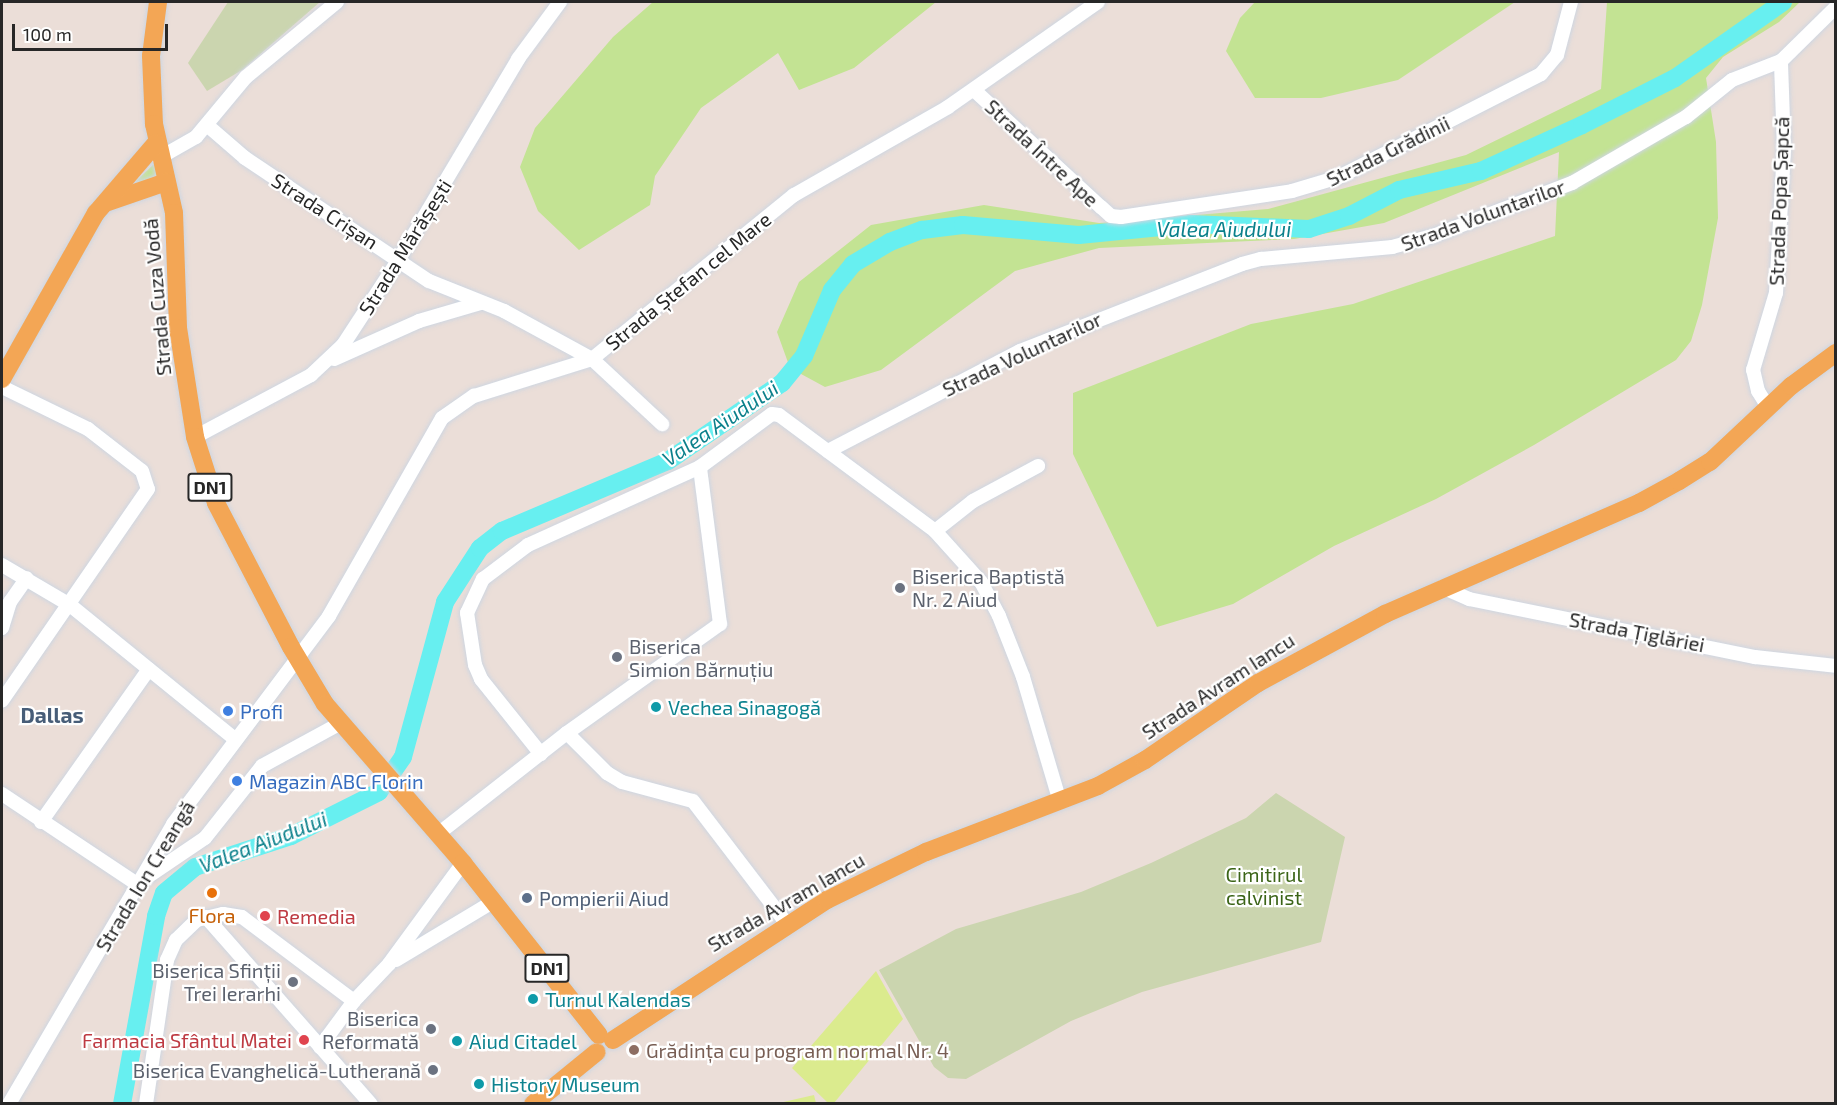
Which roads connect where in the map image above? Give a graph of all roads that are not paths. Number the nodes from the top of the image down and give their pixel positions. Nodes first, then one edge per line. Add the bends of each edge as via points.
1 (158, 2) edge
2 (337, 2) edge
3 (560, 2) edge
4 (1098, 2) edge
5 (1571, 2) edge
6 (1836, 7) edge
7 (1781, 61) junction
8 (974, 90) junction
9 (208, 126) junction
10 (158, 151) junction
11 (166, 182) junction
12 (106, 202) junction
13 (1111, 216) joint
14 (399, 260) junction
15 (480, 303) junction
16 (1836, 353) edge
17 (592, 359) junction
18 (328, 362) junction
19 (2, 379) edge
20 (2, 387) edge
21 (1768, 407) junction
22 (662, 424) dead end
23 (195, 437) junction
24 (828, 452) junction
25 (1038, 466) dead end
26 (700, 467) junction
27 (935, 531) junction
28 (2, 565) edge
29 (27, 578) junction
30 (1442, 587) junction
31 (70, 604) junction
32 (2, 628) edge
33 (298, 660) junction
34 (1836, 666) edge
35 (149, 669) junction
36 (2, 701) edge
37 (341, 723) junction
38 (567, 733) junction
39 (235, 739) junction
40 (541, 754) junction
41 (2, 794) edge
42 (1060, 802) junction
43 (40, 822) junction
44 (438, 834) junction
45 (463, 863) junction
46 (136, 884) junction
47 (494, 902) junction
48 (206, 917) junction
49 (787, 924) junction
50 (389, 964) junction
51 (354, 1001) junction
52 (603, 1042) junction
53 (320, 1047) junction
54 (349, 1080) junction
55 (9, 1104) edge
56 (146, 1104) edge
57 (358, 1104) edge
58 (371, 1104) edge
59 (533, 1104) edge

1 - 10 main road, Strada Cuza Vodă / DN1 via 151,56
2 - 9 street via 246,78
3 - 14 street, Strada Mărășești via 518,59
4 - 8 street, Strada Ștefan cel Mare
5 - 13 street, Strada Grădinii via 1557,55 1540,74 1339,177 1292,191
6 - 7 street, Strada Voluntarilor
7 - 21 street, Strada Popa Șapcă via 1784,149 1776,293 1753,370 1758,391
7 - 24 street, Strada Voluntarilor via 1732,80 1686,117 1572,183 1433,236 1392,247 1242,264 1020,351
8 - 13 street, Strada Între Ape
8 - 17 street, Strada Ștefan cel Mare via 794,195
9 - 10 street
9 - 14 street, Strada Crișan via 245,158
10 - 11 main road, Strada Cuza Vodă / DN1
10 - 12 main road
11 - 12 main road
11 - 23 main road, Strada Cuza Vodă / DN1 via 177,235 178,328
12 - 19 main road via 86,230
14 - 15 street, Strada Crișan via 429,281
14 - 18 street, Strada Mărășești
15 - 17 street, Strada Crișan via 504,311
15 - 18 street via 419,321
16 - 21 main road, Strada Avram Iancu
17 - 22 street, Strada Crișan
17 - 33 street, Strada Ștefan cel Mare via 474,396 442,418 349,584
18 - 23 street, Strada Mărășești via 270,399
20 - 31 street via 88,429 147,478 148,489 142,501
21 - 30 main road, Strada Avram Iancu via 1710,462 1679,481 1581,529
23 - 33 main road, Strada Cuza Vodă / DN1 via 224,520
24 - 26 street via 780,415 772,414
24 - 27 street
25 - 27 street via 973,501
26 - 38 street via 720,624
26 - 40 street via 528,545 483,579 472,596 466,630 475,665
27 - 42 street via 981,582 999,616 1038,723
28 - 29 street
29 - 31 street
29 - 32 street via 10,602
30 - 34 street, Strada Țiglăriei via 1469,600 1755,657
30 - 42 main road, Strada Avram Iancu via 1258,683 1145,760
31 - 35 street
31 - 36 street
33 - 37 main road, Strada Cuza Vodă / DN1
33 - 39 street, Strada Ion Creangă
35 - 39 street
35 - 43 street
37 - 44 main road, Strada Cuza Vodă / DN1
37 - 46 street via 262,766 205,838
38 - 40 street
38 - 49 street via 607,773 622,782 693,801
39 - 46 street, Strada Ion Creangă via 173,824
40 - 44 street
41 - 43 street
42 - 49 main road, Strada Avram Iancu via 926,852
43 - 46 street
44 - 45 main road, DN1
45 - 47 main road, DN1
45 - 50 street
46 - 55 street, Strada Ion Creangă via 35,1065
47 - 50 street
47 - 52 main road, DN1
48 - 51 street via 242,917
48 - 53 street
48 - 56 street via 183,932 167,960
49 - 52 main road, Strada Avram Iancu
50 - 51 street
51 - 53 street
52 - 59 main road, Strada Avram Iancu
53 - 54 street
54 - 57 street
54 - 58 street

